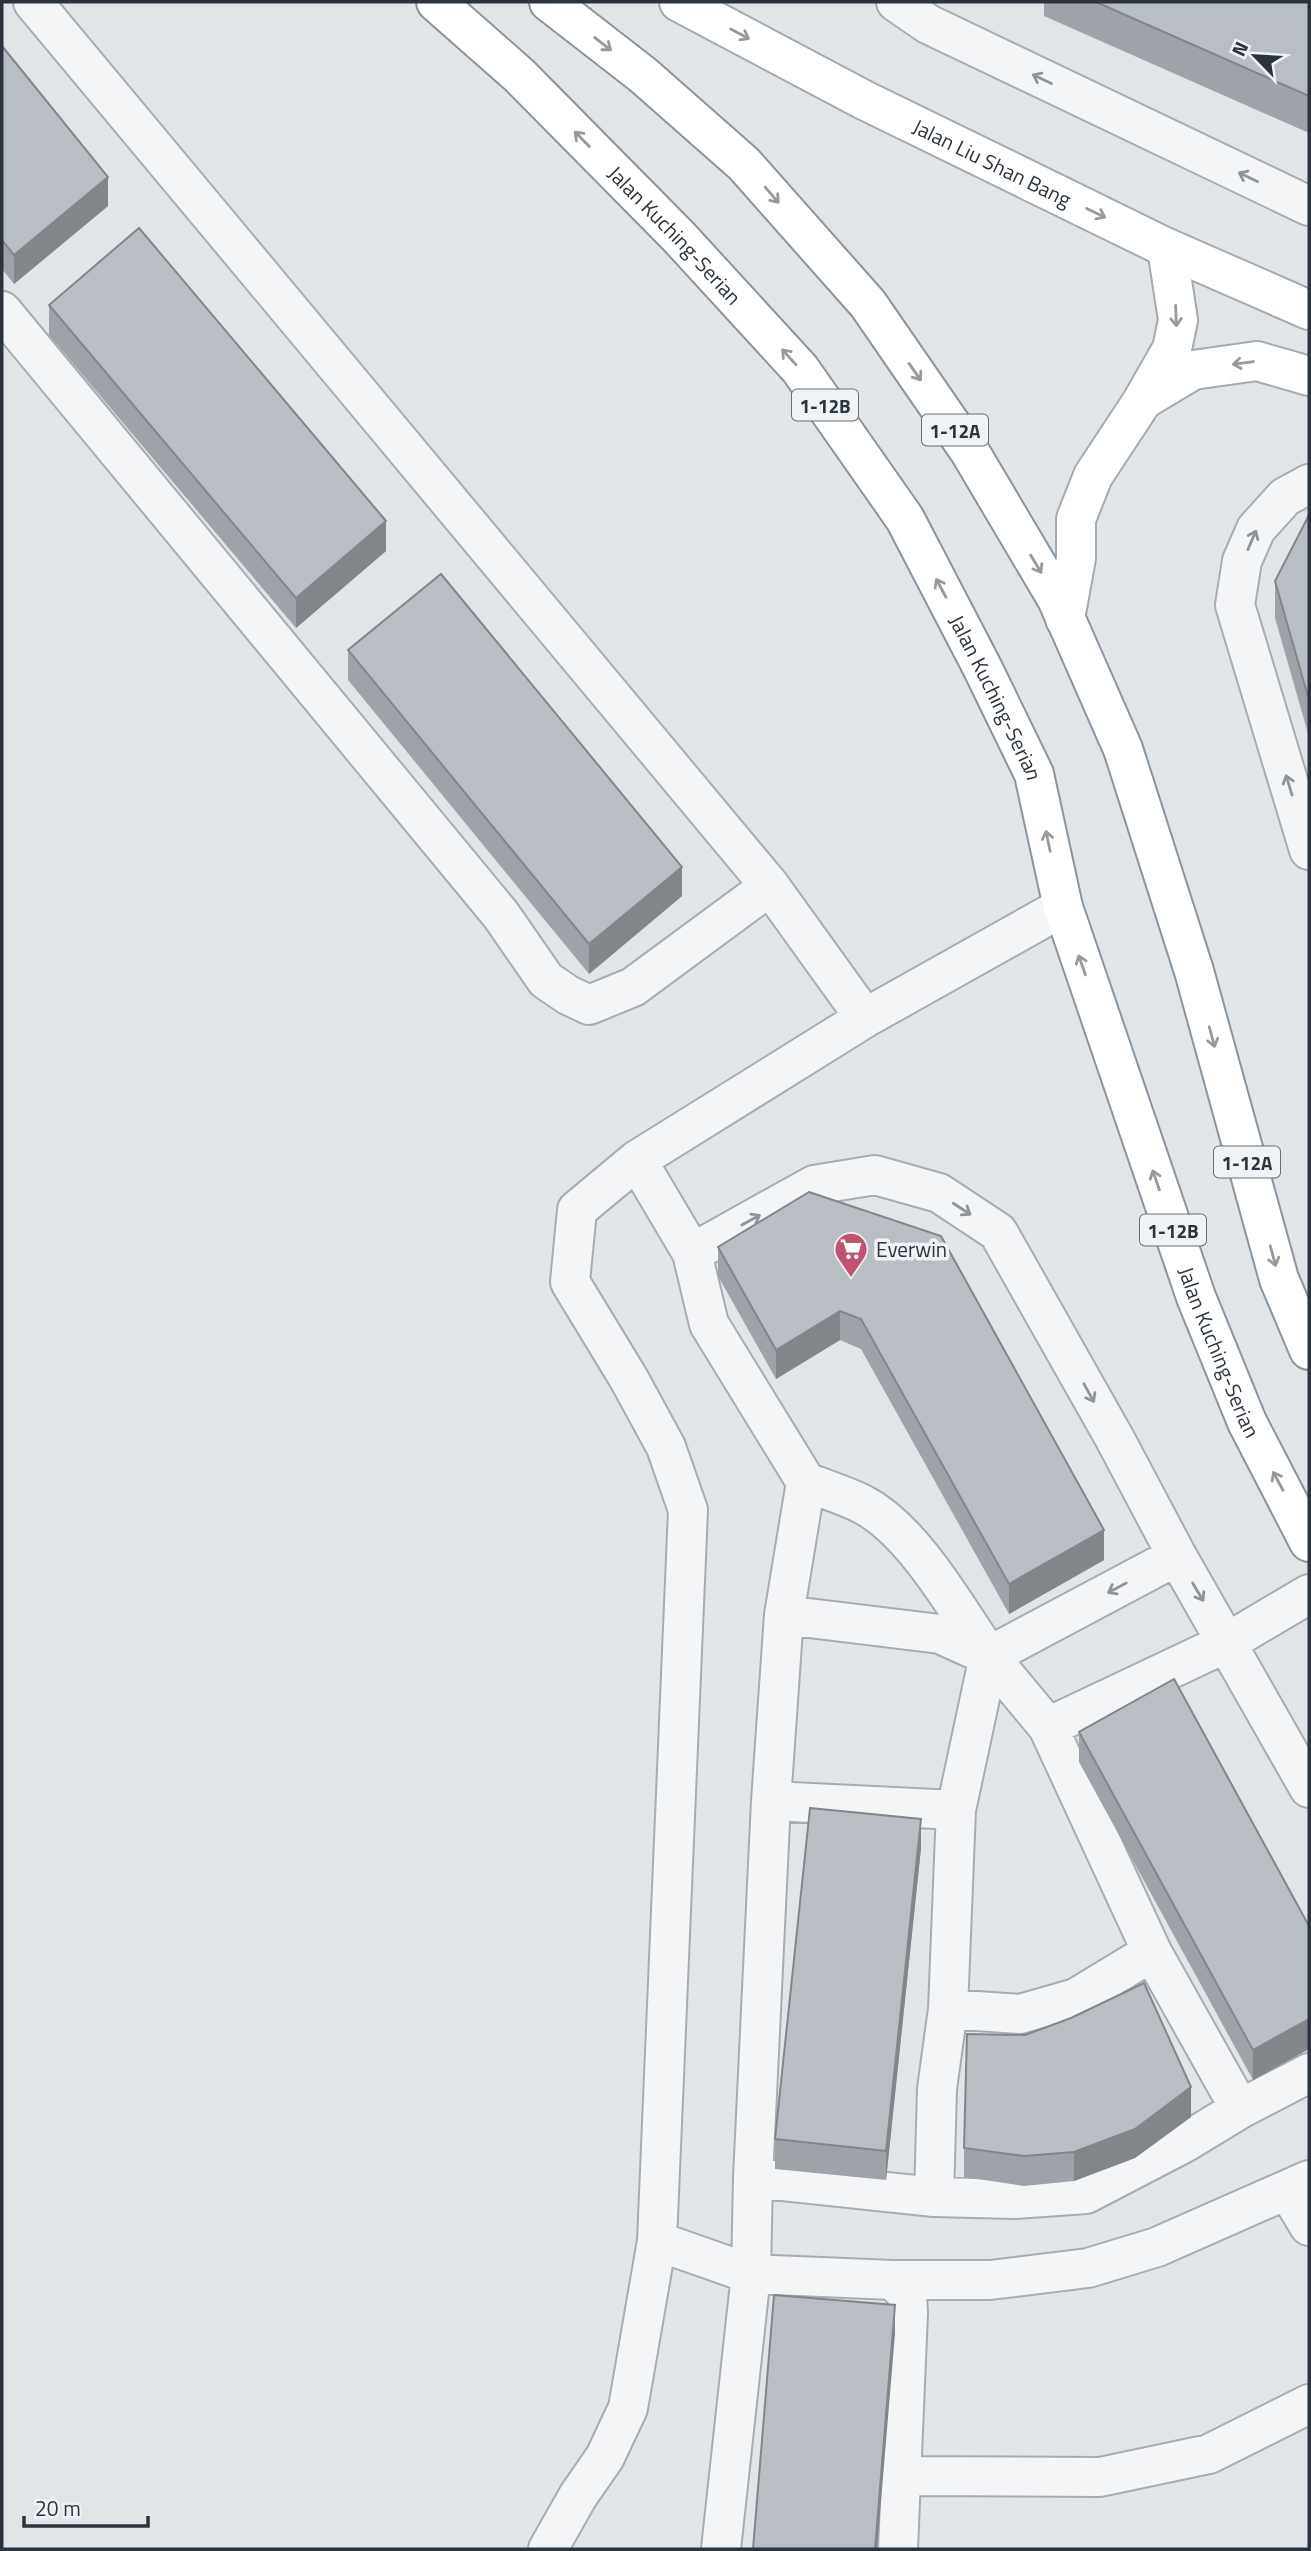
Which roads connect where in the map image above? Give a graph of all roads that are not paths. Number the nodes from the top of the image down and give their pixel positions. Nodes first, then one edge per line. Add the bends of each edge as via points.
1 (33, 2) edge
2 (436, 2) edge
3 (549, 2) edge
4 (679, 2) edge
5 (897, 2) edge
6 (1309, 206) edge
7 (1167, 248) junction
8 (1309, 310) edge
9 (2, 312) edge
10 (1309, 376) edge
11 (1143, 400) junction
12 (1309, 484) edge
13 (1065, 619) junction
14 (1309, 850) edge
15 (770, 886) junction
16 (1063, 907) junction
17 (865, 1017) junction
18 (637, 1160) junction
19 (692, 1253) junction
20 (1309, 1350) edge
21 (806, 1482) junction
22 (1309, 1542) edge
23 (1177, 1556) junction
24 (1309, 1594) edge
25 (784, 1615) junction
26 (1228, 1642) junction
27 (989, 1657) junction
28 (1048, 1727) junction
29 (1309, 1787) edge
30 (771, 1801) junction
31 (956, 1811) junction
32 (1152, 1952) junction
33 (948, 2009) junction
34 (1309, 2073) edge
35 (1240, 2109) junction
36 (753, 2178) junction
37 (1299, 2186) edge
38 (934, 2197) junction
39 (1309, 2226) edge
40 (657, 2241) junction
41 (751, 2274) junction
42 (893, 2280) junction
43 (1309, 2404) edge
44 (901, 2476) junction
45 (548, 2549) edge
46 (721, 2549) edge
47 (898, 2549) edge

1 - 15 street
16 -> 2 main road, Jalan Kuching-Serian / 1-12B via 1034,774 905,519 800,369 679,237 520,76
3 -> 13 main road, 1-12A via 643,75 744,164 868,304 970,452
4 -> 7 main road, Jalan Liu Shan Bang via 864,100
6 -> 5 street via 928,24
7 - 8 main road, Jalan Liu Shan Bang
7 -> 11 main road via 1178,320 1172,349
9 - 15 street via 501,915 546,980 589,1005 617,994 633,987
10 -> 11 main road via 1257,361 1231,364 1194,370
11 - 13 main road via 1093,476 1076,519 1076,558
14 -> 12 street via 1235,605 1242,561 1256,529 1285,497
13 -> 20 main road, 1-12A via 1123,749 1194,971 1279,1279
15 - 17 street
16 - 17 street
22 -> 16 main road, Jalan Kuching-Serian / 1-12B via 1247,1422 1196,1297
17 - 18 street
18 - 19 street
18 - 40 street via 577,1210 570,1282 666,1447 688,1510
19 - 21 street via 709,1324
19 -> 23 street via 814,1185 875,1175 939,1193 998,1232
21 - 25 street
21 - 27 street via 863,1504 897,1530
23 -> 26 street
23 -> 27 street
24 - 26 street
25 - 27 street via 940,1633
25 - 30 street
26 - 28 street
26 - 29 street
27 - 28 street
27 - 31 street
28 - 32 street
30 - 31 street
30 - 36 street
31 - 33 street
32 - 33 street via 1076,1998 1020,2014
32 - 35 street
33 - 38 street via 937,2089
34 - 35 street
35 - 38 street via 1086,2194 1015,2199
36 - 38 street
36 - 41 street
37 - 39 street
37 - 42 street via 1157,2248 1088,2268 990,2280
40 - 41 street
40 - 45 street via 628,2408 605,2456
41 - 42 street
41 - 46 street
42 - 44 street via 907,2294 908,2313
43 - 44 street via 1209,2454 1100,2477
44 - 47 street

